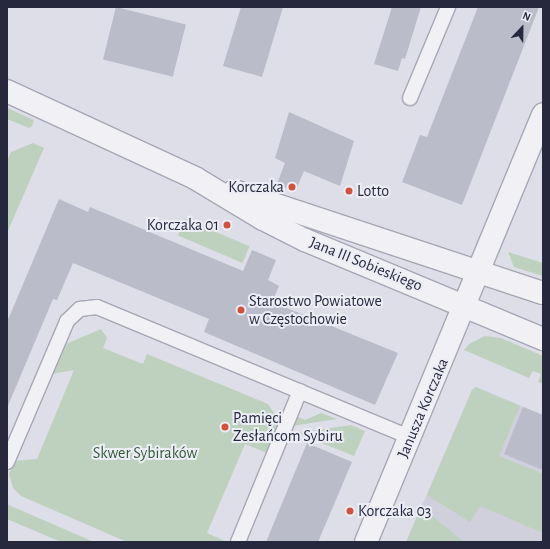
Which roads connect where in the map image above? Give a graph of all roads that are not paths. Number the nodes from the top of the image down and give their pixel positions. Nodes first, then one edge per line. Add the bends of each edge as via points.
1 (448, 7) edge
2 (7, 91) edge
3 (410, 98) dead end
4 (543, 114) edge
5 (196, 178) junction
6 (479, 273) junction
7 (543, 293) edge
8 (466, 305) junction
9 (543, 339) edge
10 (300, 391) junction
11 (411, 438) junction
12 (7, 462) edge
13 (238, 542) edge
14 (366, 542) edge

1 - 3 lane
2 - 5 street, Jana III Sobieskiego
4 - 6 street, Janusza Korczaka
5 - 6 street, Jana III Sobieskiego
5 - 8 street, Jana III Sobieskiego via 263,219 305,240
6 - 7 street, Jana III Sobieskiego
6 - 8 street, Janusza Korczaka
8 - 9 street, Jana III Sobieskiego
8 - 11 street, Janusza Korczaka
10 - 11 lane
10 - 12 lane via 109,310 97,307 80,309 68,321
10 - 13 lane
11 - 14 street, Janusza Korczaka

